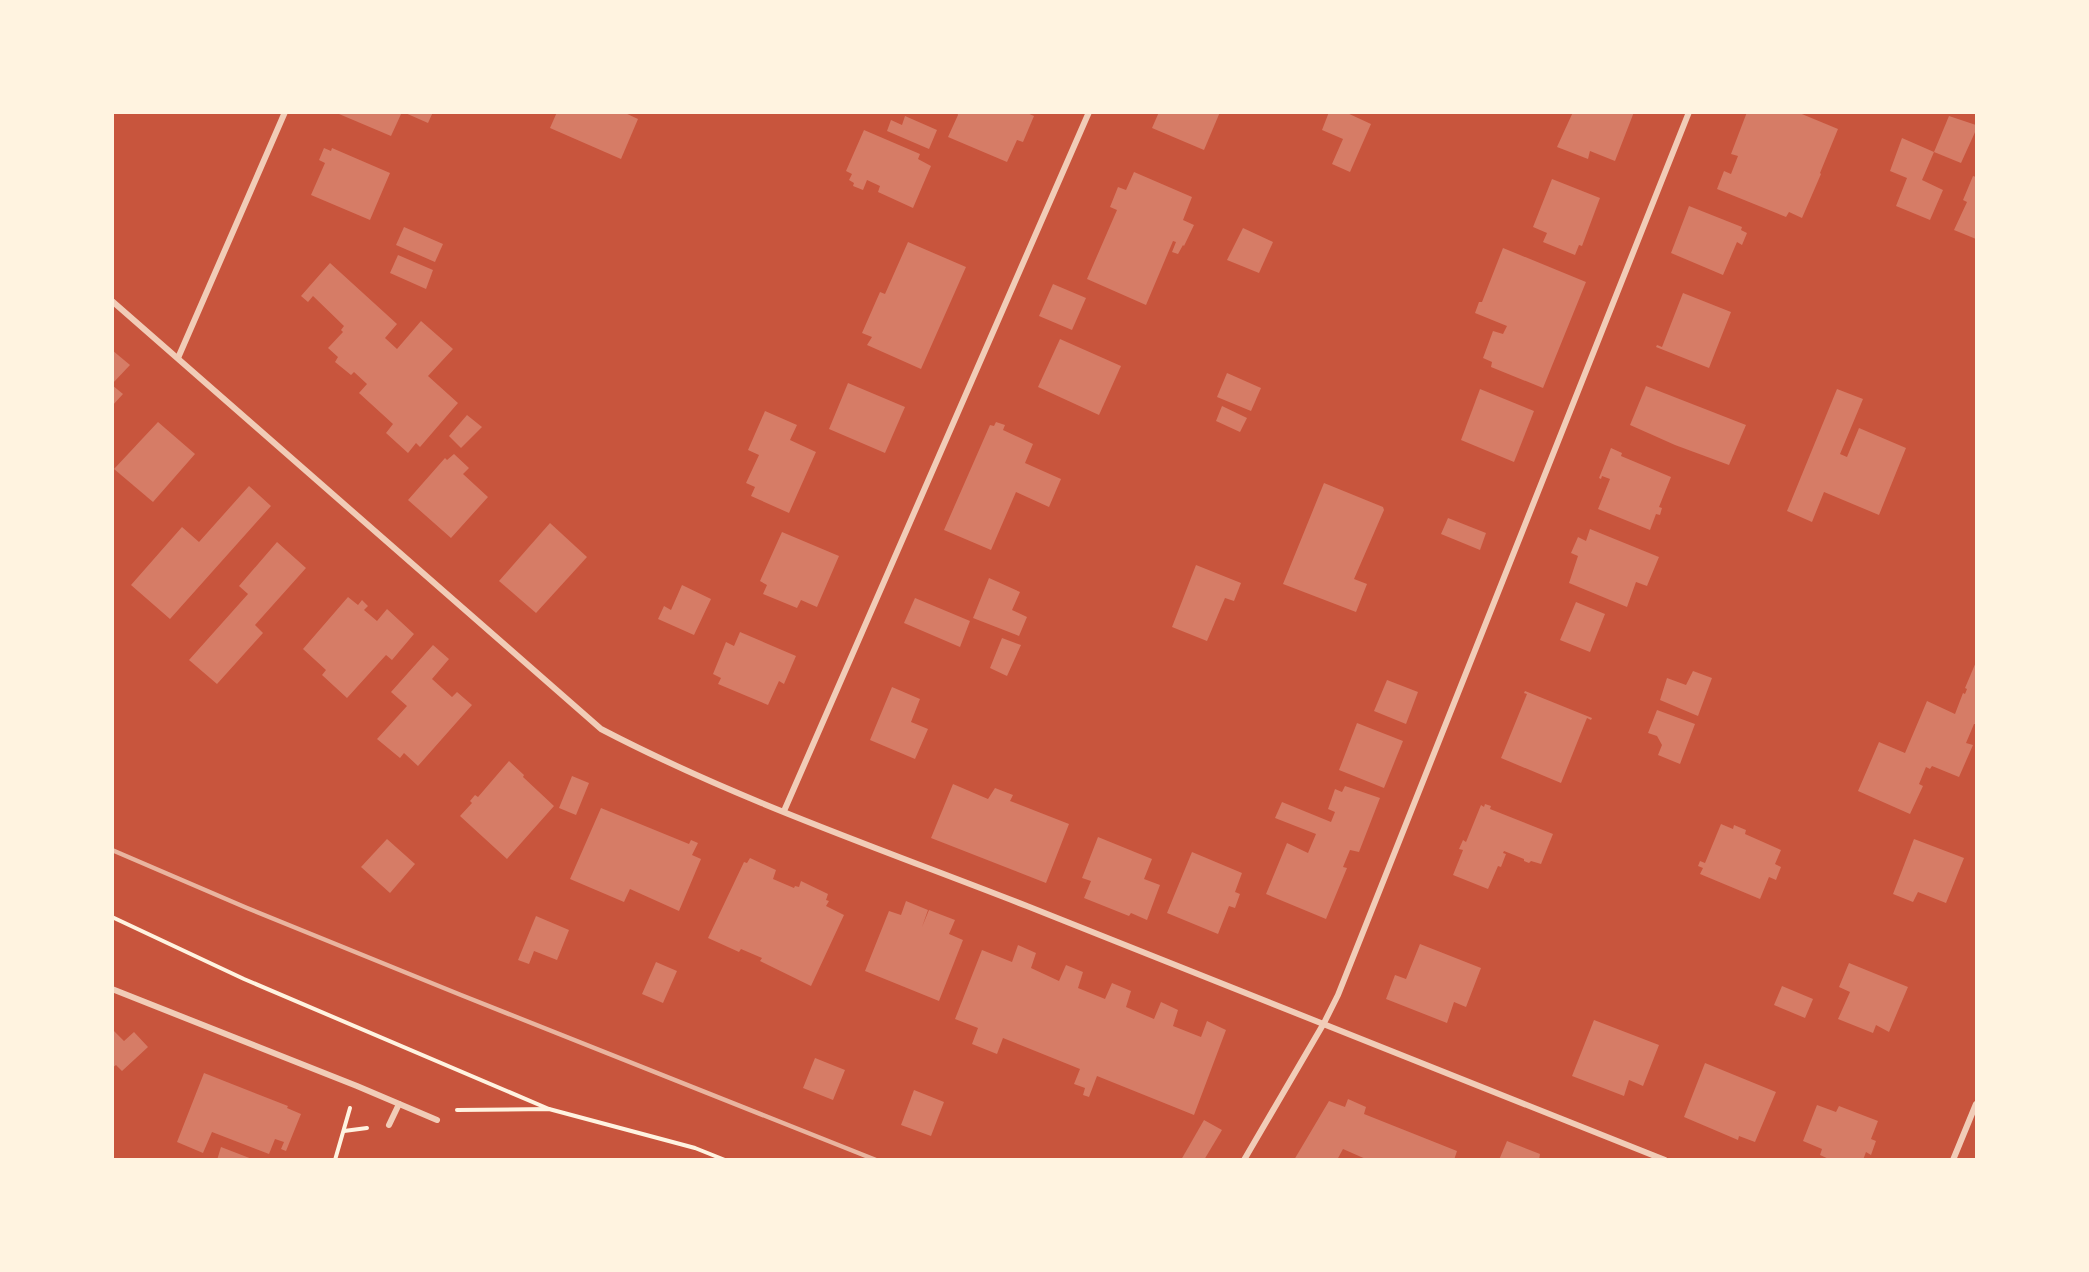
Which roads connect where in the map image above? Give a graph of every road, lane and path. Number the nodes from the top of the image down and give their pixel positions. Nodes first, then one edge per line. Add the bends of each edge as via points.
1 (285, 112) edge
2 (1089, 112) edge
3 (1689, 112) edge
4 (112, 301) edge
5 (178, 358) junction
6 (784, 811) junction
7 (112, 916) edge
8 (112, 989) edge
9 (1324, 1023) junction
10 (357, 1086) junction
11 (399, 1104) junction
12 (1977, 1104) edge
13 (549, 1109) junction
14 (420, 1113) junction
15 (437, 1120) dead end
16 (389, 1125) dead end
17 (335, 1160) edge
18 (725, 1160) edge
19 (1244, 1160) edge
20 (1665, 1160) edge
21 (1953, 1160) edge

1 - 5 street
2 - 6 street
3 - 9 street
4 - 5 street
5 - 6 street via 601,729 663,762
6 - 9 street
7 - 13 path via 244,979
8 - 10 street
9 - 19 street
9 - 20 street
10 - 11 street
10 - 17 path
11 - 14 street
11 - 16 street
12 - 21 street
13 - 14 path
13 - 18 path via 695,1148
14 - 15 street

